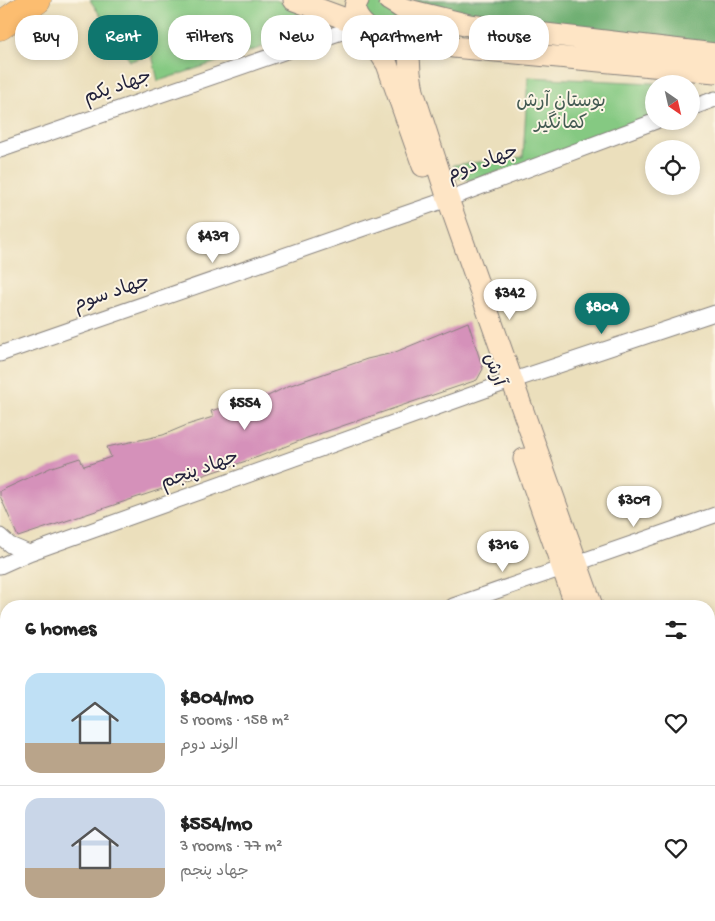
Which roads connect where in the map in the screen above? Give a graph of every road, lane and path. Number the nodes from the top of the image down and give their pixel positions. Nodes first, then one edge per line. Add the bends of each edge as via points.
1 (37, 0) edge
2 (294, 0) edge
3 (358, 0) edge
4 (397, 4) edge
5 (357, 15) edge
6 (410, 15) edge
7 (342, 18) edge
8 (0, 26) edge
9 (342, 32) edge
10 (459, 48) edge
11 (715, 54) edge
12 (384, 60) edge
13 (409, 60) edge
14 (715, 72) edge
15 (715, 99) edge
16 (700, 105) edge
17 (645, 125) edge
18 (0, 150) edge
19 (442, 201) junction
20 (715, 313) edge
21 (0, 354) edge
22 (505, 383) junction
23 (715, 515) edge
24 (0, 536) edge
25 (29, 553) junction
26 (0, 566) edge
27 (570, 566) junction
28 (471, 600) edge
29 (575, 600) edge
30 (589, 600) edge

1 - 8 highway
2 - 7 street
3 - 5 street, آرش via 354,9
4 - 6 street, آرش
4 - 11 street via 469,24
9 - 18 street, جهاد یکم
10 - 14 street
12 - 19 street, آرش
13 - 19 street, آرش via 413,90
15 - 16 street
17 - 19 street, جهاد دوم
19 - 21 street, جهاد سوم
19 - 22 street, آرش
20 - 22 street, جهاد پنجم
22 - 25 street, جهاد پنجم
22 - 27 street, آرش
23 - 27 street
24 - 25 street via 10,545
25 - 26 street, جهاد پنجم
27 - 28 street
27 - 29 street, آرش
27 - 30 street, آرش

